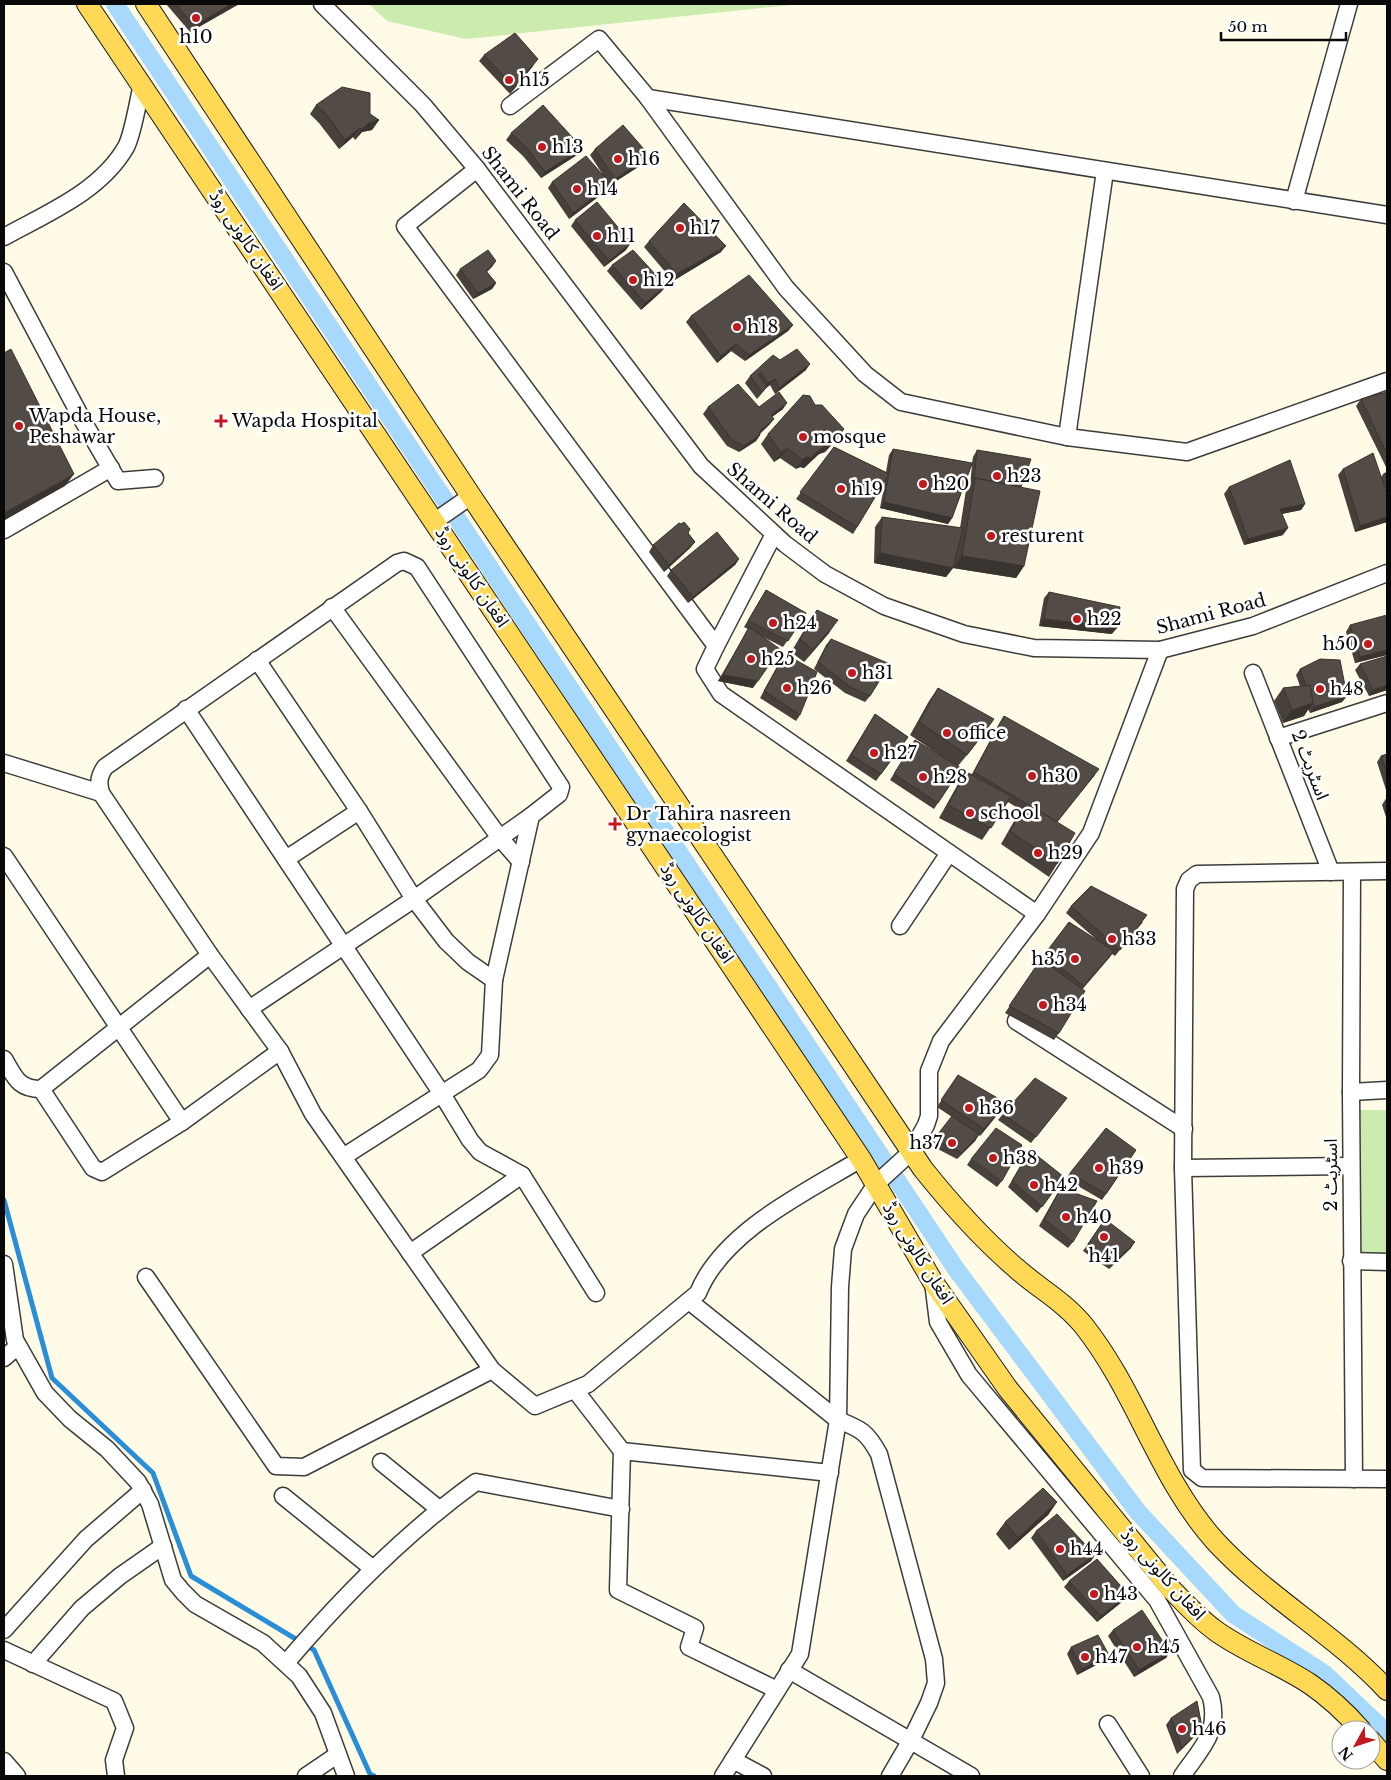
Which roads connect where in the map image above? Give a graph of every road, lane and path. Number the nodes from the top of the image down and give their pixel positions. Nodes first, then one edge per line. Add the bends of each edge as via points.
1 (87, 4) edge
2 (146, 4) edge
3 (322, 4) edge
4 (1349, 4) edge
5 (142, 84) junction
6 (648, 98) junction
7 (510, 106) dead end
8 (477, 169) junction
9 (1105, 172) junction
10 (1294, 201) junction
11 (1387, 216) edge
12 (4, 237) edge
13 (4, 272) edge
14 (1387, 381) edge
15 (1067, 438) junction
16 (110, 468) junction
17 (155, 478) dead end
18 (471, 496) junction
19 (434, 521) junction
20 (4, 530) edge
21 (774, 534) junction
22 (1387, 573) edge
23 (332, 607) junction
24 (716, 646) junction
25 (1160, 650) junction
26 (257, 660) junction
27 (1253, 673) dead end
28 (1387, 703) edge
29 (186, 708) junction
30 (1278, 738) junction
31 (4, 763) edge
32 (101, 793) junction
33 (359, 811) junction
34 (530, 816) junction
35 (500, 838) junction
36 (949, 853) junction
37 (4, 856) edge
38 (286, 859) junction
39 (521, 862) junction
40 (1387, 871) edge
41 (1330, 872) junction
42 (1352, 872) junction
43 (414, 899) junction
44 (1037, 914) junction
45 (900, 926) dead end
46 (344, 946) junction
47 (210, 955) junction
48 (494, 980) junction
49 (250, 1009) junction
50 (1016, 1021) dead end
51 (120, 1028) junction
52 (280, 1051) junction
53 (4, 1059) edge
54 (41, 1090) junction
55 (1387, 1090) edge
56 (1350, 1092) junction
57 (442, 1094) junction
58 (182, 1122) junction
59 (1184, 1129) junction
60 (343, 1157) junction
61 (906, 1157) junction
62 (861, 1159) junction
63 (1351, 1166) junction
64 (1183, 1168) junction
65 (522, 1175) junction
66 (879, 1181) junction
67 (410, 1253) junction
68 (1351, 1261) junction
69 (1387, 1262) edge
70 (4, 1264) edge
71 (146, 1277) dead end
72 (933, 1282) junction
73 (596, 1293) dead end
74 (689, 1301) junction
75 (18, 1346) junction
76 (4, 1358) edge
77 (492, 1370) junction
78 (575, 1390) junction
79 (838, 1420) junction
80 (622, 1452) junction
81 (381, 1462) dead end
82 (830, 1473) junction
83 (1354, 1479) junction
84 (1387, 1479) edge
85 (143, 1490) junction
86 (283, 1496) dead end
87 (439, 1509) junction
88 (621, 1509) junction
89 (163, 1546) junction
90 (372, 1568) junction
91 (4, 1630) edge
92 (4, 1650) edge
93 (33, 1664) junction
94 (286, 1664) junction
95 (789, 1670) junction
96 (777, 1690) junction
97 (1387, 1690) edge
98 (1351, 1720) edge
99 (1108, 1724) dead end
100 (911, 1740) junction
101 (337, 1755) junction
102 (733, 1760) junction
103 (4, 1761) edge
104 (17, 1776) edge
105 (116, 1776) edge
106 (306, 1776) edge
107 (346, 1776) edge
108 (723, 1776) edge
109 (762, 1776) edge
110 (890, 1776) edge
111 (971, 1776) edge
112 (1141, 1776) edge
113 (1182, 1776) edge

1 - 5 main road, افغان کالونی روڈ
2 - 18 main road
3 - 8 street, Shami Road via 423,105
4 - 10 street
5 - 12 street via 126,147 98,182
5 - 19 main road, افغان کالونی روڈ
6 - 7 street via 599,39
6 - 9 street
6 - 15 street via 786,288 865,374 901,402
8 - 21 street, Shami Road via 701,466
8 - 24 street via 405,226
9 - 10 street
9 - 15 street
10 - 11 street
13 - 16 street
14 - 15 street via 1188,452
16 - 17 street via 118,481
16 - 20 street
18 - 19 street
18 - 61 main road
19 - 62 main road, افغان کالونی روڈ
21 - 24 street
21 - 25 street, Shami Road via 825,574 884,606 964,634 1034,648
22 - 25 street, Shami Road via 1253,626
23 - 26 street
23 - 34 street via 396,563 404,561 417,567 561,787 559,794
23 - 35 street
24 - 36 street via 706,669 721,694
25 - 44 street via 1091,833
26 - 29 street
26 - 33 street
27 - 30 street, اسٹریٹ 2
28 - 30 street
29 - 32 street via 106,767 100,775
29 - 38 street
30 - 41 street, اسٹریٹ 2
31 - 32 street
32 - 47 street
33 - 38 street
33 - 43 street
34 - 35 street
34 - 39 street
35 - 39 street
35 - 43 street
36 - 44 street
36 - 45 street
37 - 51 street
38 - 46 street
39 - 48 street
40 - 42 street
41 - 42 street
41 - 59 street via 1197,874 1189,880 1185,889
42 - 56 street, اسٹریٹ 2
43 - 46 street
43 - 48 street via 446,941
44 - 61 street via 941,1041 929,1071 929,1116
46 - 49 street
46 - 57 street
47 - 49 street
47 - 51 street
48 - 57 street via 490,1054 479,1070
49 - 52 street
50 - 59 street
51 - 54 street
51 - 58 street
52 - 58 street
52 - 60 street via 313,1114
53 - 54 street via 18,1083 28,1089
54 - 58 street via 93,1168 102,1172
55 - 56 street
56 - 63 street, اسٹریٹ 2
57 - 60 street
57 - 65 street via 480,1152
59 - 64 street
60 - 67 street
61 - 66 street
61 - 97 main road via 984,1239 1057,1299 1084,1326 1126,1393 1175,1486 1214,1540 1243,1570
62 - 66 main road, افغان کالونی روڈ
62 - 74 street via 755,1223 706,1274 698,1293
63 - 64 street
63 - 68 street, اسٹریٹ 2
64 - 83 street via 1192,1470 1202,1478
65 - 67 street
65 - 73 street
66 - 72 main road, افغان کالونی روڈ
66 - 79 street via 856,1214 843,1249
67 - 77 street
68 - 69 street
68 - 83 street, اسٹریٹ 2
70 - 75 street
71 - 77 street via 276,1466 304,1467
72 - 98 main road, افغان کالونی روڈ via 1008,1389 1171,1588 1216,1631 1309,1683
72 - 113 street via 938,1322 969,1375 1157,1600 1212,1697 1216,1715 1210,1736
74 - 78 street via 588,1384
74 - 79 street
75 - 76 street
75 - 85 street via 45,1393 123,1464
77 - 78 street via 535,1406
78 - 80 street
79 - 82 street
79 - 100 street via 862,1430 871,1438 879,1454 934,1659 936,1683
80 - 82 street
80 - 88 street
81 - 87 street
82 - 95 street via 800,1654
83 - 84 street
85 - 89 street
85 - 91 street via 86,1539
86 - 90 street
87 - 88 street via 476,1482
87 - 90 street
88 - 96 street via 618,1590 695,1628 689,1646
89 - 93 street via 82,1608
89 - 94 street via 173,1580 195,1604 263,1643
90 - 94 street
92 - 93 street
93 - 105 street via 114,1701 125,1728 114,1760
94 - 101 street via 299,1676 323,1713
95 - 96 street
95 - 100 street
96 - 102 street
99 - 112 street
100 - 110 street
100 - 111 street
101 - 106 street
101 - 107 street
102 - 108 street
102 - 109 street
103 - 104 street

